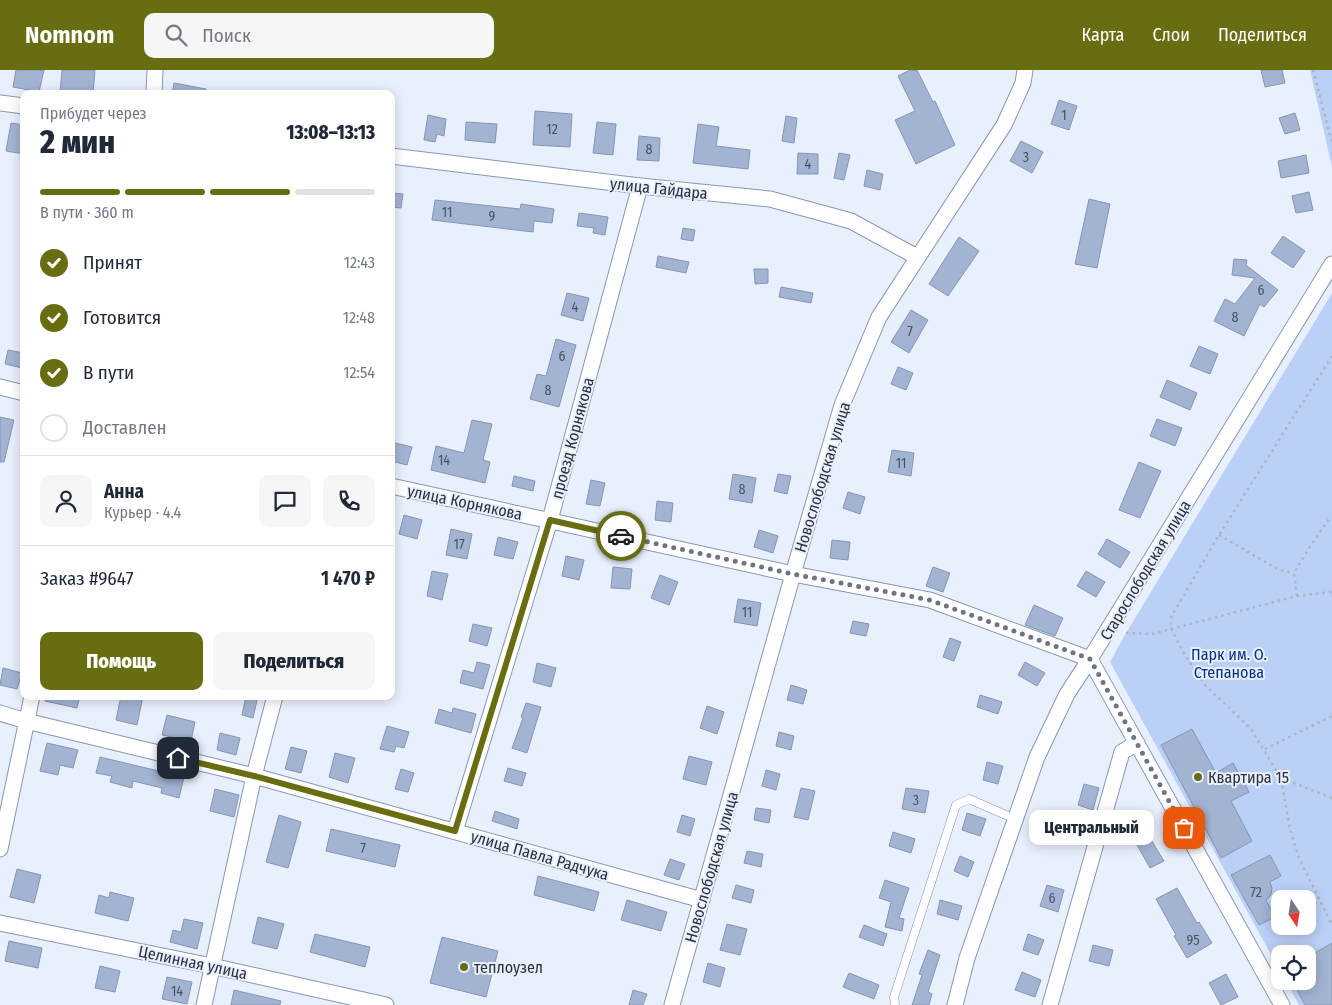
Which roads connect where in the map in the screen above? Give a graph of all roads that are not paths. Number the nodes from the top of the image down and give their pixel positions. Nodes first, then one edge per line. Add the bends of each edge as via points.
1 (155, 70) edge
2 (1025, 70) edge
3 (154, 90) edge
4 (0, 102) edge
5 (20, 105) edge
6 (395, 156) edge
7 (640, 186) junction
8 (917, 257) junction
9 (1332, 264) edge
10 (0, 387) edge
11 (20, 392) edge
12 (395, 487) edge
13 (550, 520) junction
14 (793, 574) junction
15 (1090, 659) junction
16 (31, 700) edge
17 (274, 700) edge
18 (0, 713) edge
19 (26, 721) junction
20 (1137, 743) junction
21 (254, 776) junction
22 (1015, 819) junction
23 (455, 831) junction
24 (0, 849) edge
25 (702, 900) junction
26 (0, 924) edge
27 (212, 966) junction
28 (1279, 1003) edge
29 (204, 1005) edge
30 (386, 1005) edge
31 (672, 1005) edge
32 (895, 1005) edge
33 (955, 1005) edge
34 (1050, 1005) edge

1 - 3 street
2 - 8 street, Новослободская улица via 1023,84 1004,125
4 - 5 street
6 - 7 street, улица Гайдара
7 - 8 street, улица Гайдара via 770,199 851,220
7 - 13 street, проезд Корнякова
8 - 14 street, Новослободская улица via 879,318 842,405
9 - 15 street, Старослободская улица
10 - 11 street
12 - 13 street, улица Корнякова
13 - 14 street, улица Корнякова
13 - 23 street, проезд Корнякова
14 - 15 street, улица Корнякова via 930,600
14 - 25 street, Новослободская улица
15 - 20 street
15 - 22 street, Старослободская улица via 1067,694 1036,757
16 - 19 street
17 - 21 street
18 - 19 street, улица Павла Радчука
19 - 21 street, улица Павла Радчука
19 - 24 street
20 - 28 street
20 - 34 street via 1122,752
21 - 23 street, улица Павла Радчука
21 - 27 street
22 - 32 lane via 970,799 956,805 894,997
22 - 33 street, Старослободская улица via 967,958
23 - 25 street, улица Павла Радчука
25 - 31 street, Новослободская улица
26 - 27 street, Целинная улица
27 - 29 street
27 - 30 street, Целинная улица

